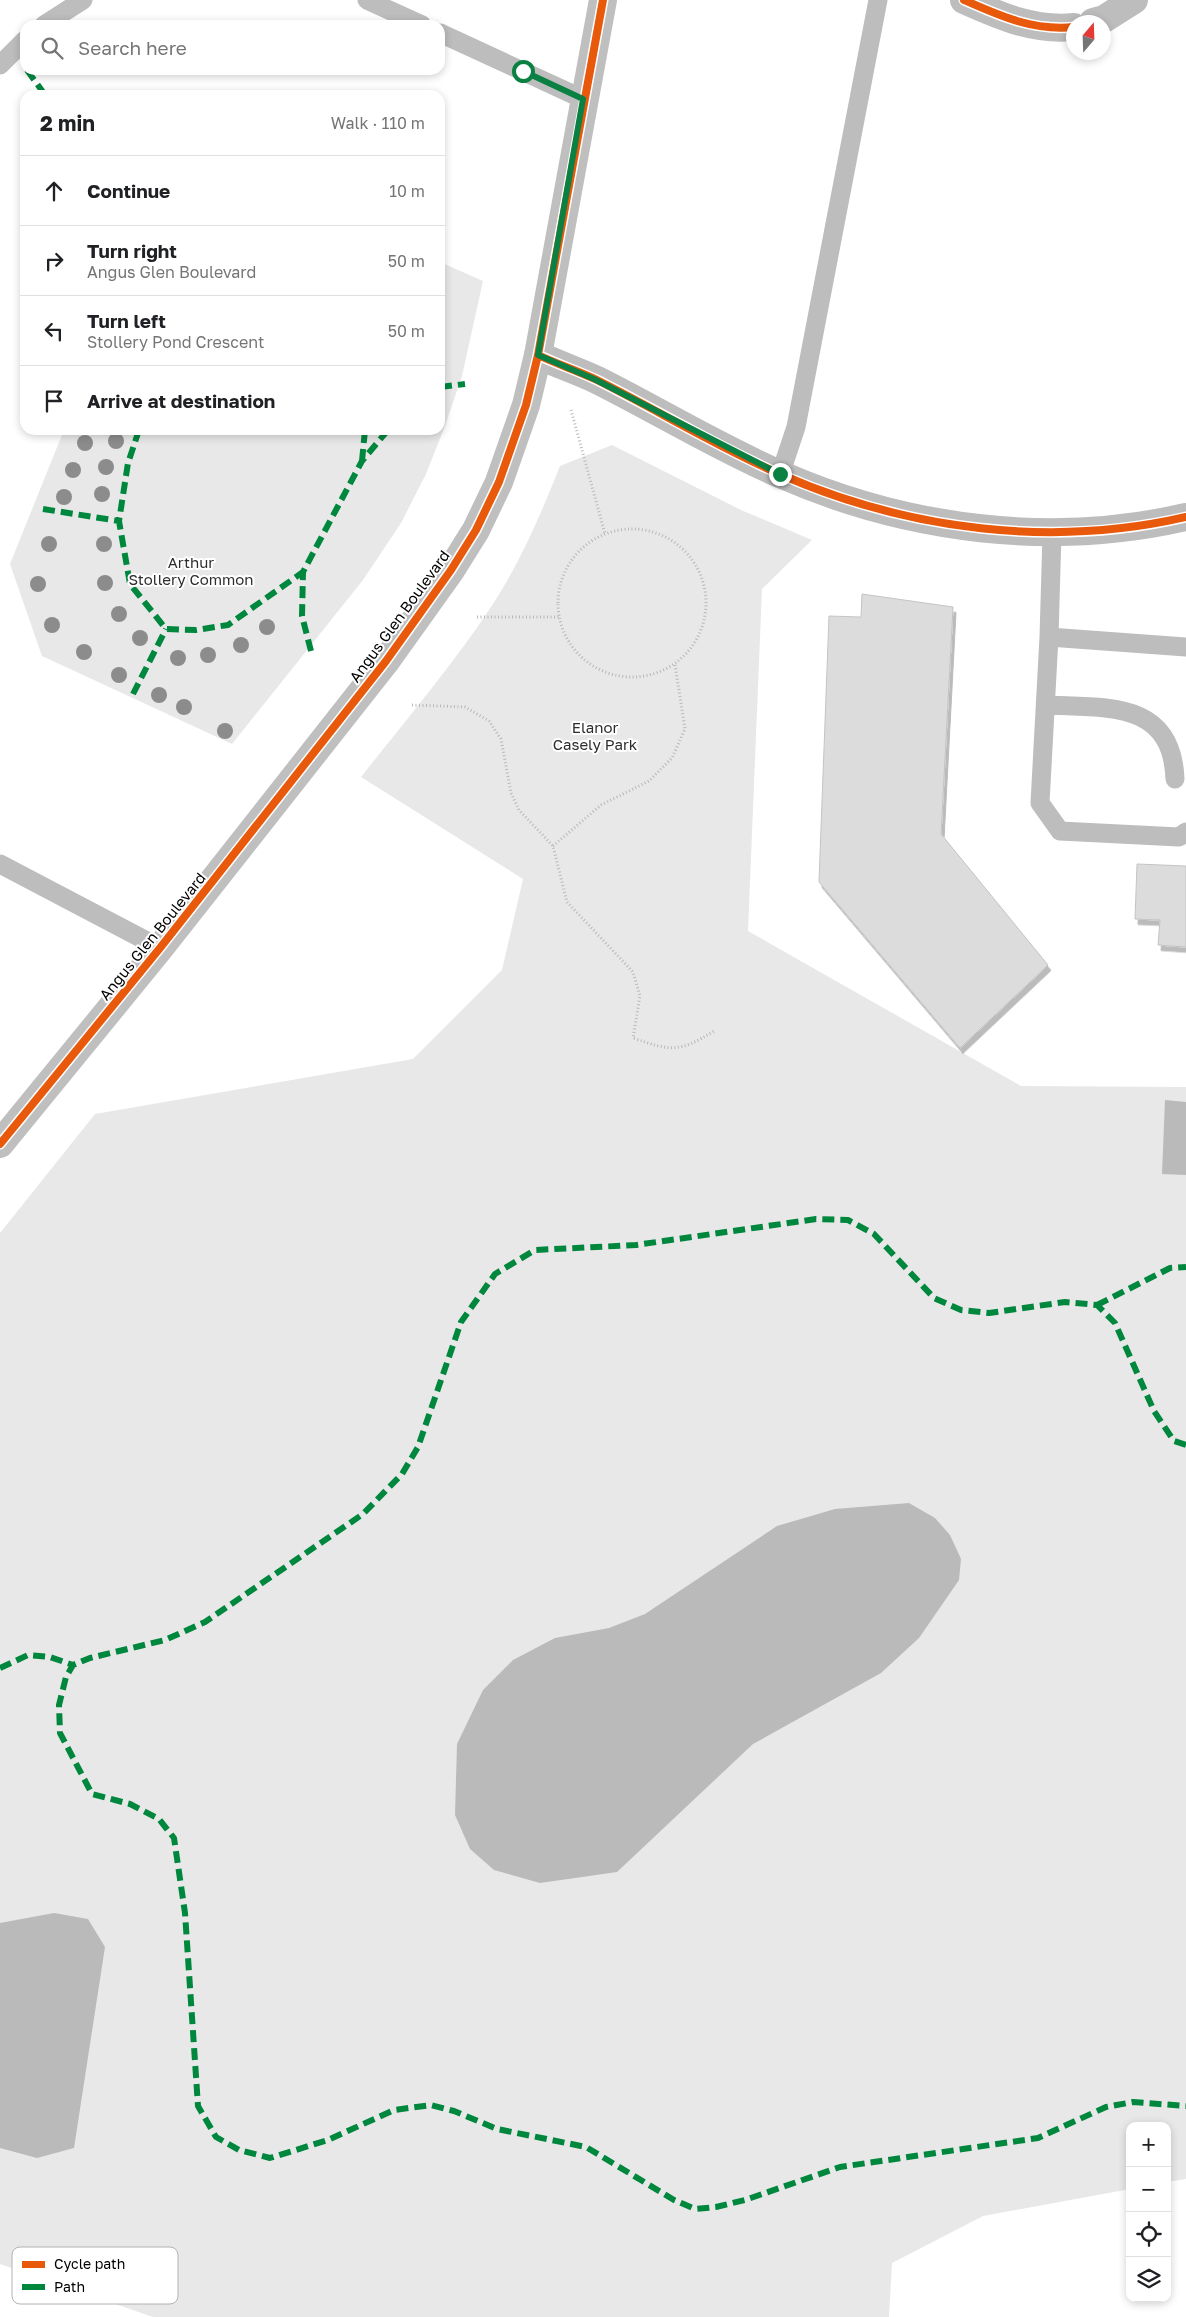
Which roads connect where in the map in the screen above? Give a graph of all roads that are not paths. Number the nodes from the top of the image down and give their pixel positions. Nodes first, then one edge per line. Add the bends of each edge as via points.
1 (83, 0) edge
2 (367, 0) edge
3 (603, 0) edge
4 (878, 0) edge
5 (964, 0) edge
6 (1134, 0) edge
7 (1110, 15) edge
8 (52, 20) edge
9 (411, 20) edge
10 (1066, 28) edge
11 (445, 35) edge
12 (20, 45) edge
13 (0, 65) edge
14 (583, 99) junction
15 (538, 355) junction
16 (780, 474) junction
17 (1186, 517) edge
18 (1052, 533) junction
19 (1049, 637) junction
20 (1186, 647) edge
21 (1046, 705) junction
22 (1175, 779) dead end
23 (1186, 832) edge
24 (0, 864) edge
25 (160, 948) junction
26 (0, 1144) edge

1 - 8 lane
2 - 9 lane
3 - 14 street, Angus Glen Boulevard
4 - 16 lane via 796,427
5 - 10 street via 1030,26
6 - 7 street
11 - 14 lane
12 - 13 lane
14 - 15 street, Angus Glen Boulevard
15 - 16 street via 594,379
15 - 25 street, Angus Glen Boulevard via 526,405 499,482 476,530 451,570 386,662
16 - 18 street via 833,496 897,516 959,526
17 - 18 street via 1141,526
18 - 19 lane
19 - 20 lane
19 - 21 lane
21 - 22 lane via 1124,710 1142,716 1162,733 1169,745 1175,762
21 - 23 lane via 1040,803 1060,831 1179,837
24 - 25 lane
25 - 26 street, Angus Glen Boulevard

